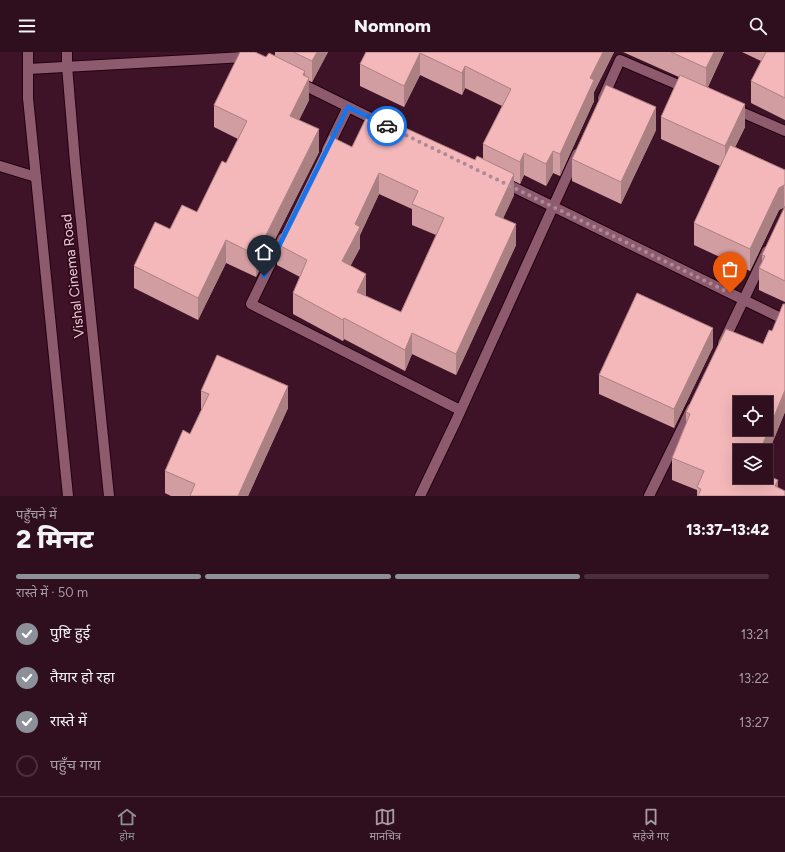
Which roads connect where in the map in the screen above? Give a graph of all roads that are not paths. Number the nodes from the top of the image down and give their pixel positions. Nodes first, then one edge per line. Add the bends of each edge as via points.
1 (28, 52) edge
2 (67, 52) edge
3 (258, 63) edge
4 (67, 66) junction
5 (28, 69) junction
6 (286, 77) edge
7 (699, 94) edge
8 (720, 103) edge
9 (348, 107) junction
10 (598, 109) edge
11 (785, 131) edge
12 (404, 134) edge
13 (582, 144) edge
14 (324, 156) edge
15 (0, 166) edge
16 (36, 177) junction
17 (496, 179) edge
18 (553, 206) junction
19 (289, 226) edge
20 (771, 242) edge
21 (744, 300) junction
22 (785, 320) edge
23 (720, 349) edge
24 (697, 398) edge
25 (460, 410) junction
26 (68, 496) edge
27 (109, 496) edge
28 (420, 496) edge
29 (649, 496) edge

1 - 5 street, Vishal Cinema Road
2 - 4 street, Vishal Cinema Road
3 - 4 street via 245,57
4 - 5 street
4 - 27 street, Vishal Cinema Road
5 - 16 street, Vishal Cinema Road via 28,98
6 - 9 street
7 - 10 street via 620,60
8 - 11 street
9 - 12 street
9 - 14 street
13 - 18 street
15 - 16 street
16 - 26 street, Vishal Cinema Road
17 - 18 street
18 - 21 street
18 - 25 street
19 - 25 street via 250,304
20 - 21 street
21 - 22 street
21 - 23 street
24 - 29 street
25 - 28 street

